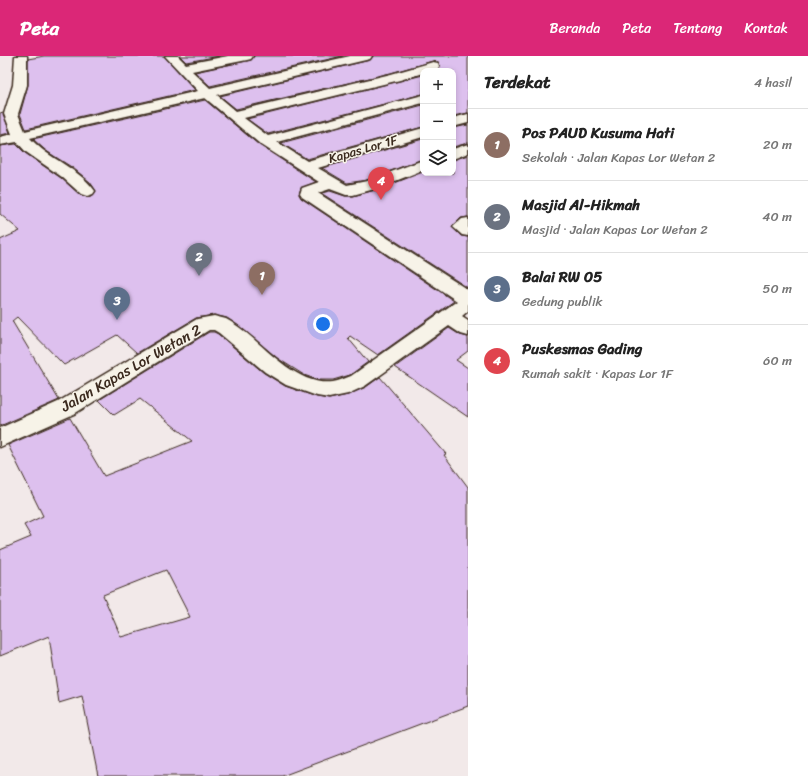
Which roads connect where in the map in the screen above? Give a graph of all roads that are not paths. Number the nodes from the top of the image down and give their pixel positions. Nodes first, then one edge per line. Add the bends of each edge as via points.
1 (21, 56) edge
2 (171, 56) edge
3 (247, 56) edge
4 (366, 56) edge
5 (433, 66) dead end
6 (183, 69) junction
7 (206, 92) junction
8 (420, 100) edge
9 (234, 116) junction
10 (468, 118) edge
11 (456, 122) edge
12 (420, 133) edge
13 (20, 136) junction
14 (0, 141) edge
15 (265, 141) junction
16 (468, 148) edge
17 (456, 153) edge
18 (420, 166) edge
19 (304, 167) junction
20 (331, 182) junction
21 (87, 191) dead end
22 (468, 223) edge
23 (468, 231) edge
24 (468, 300) edge
25 (448, 316) junction
26 (468, 329) edge
27 (0, 438) edge

1 - 13 street via 20,85 11,114
2 - 6 street
3 - 6 street
4 - 7 street
5 - 9 street
6 - 7 street
7 - 9 street
7 - 13 street
8 - 15 street
9 - 15 street
10 - 11 street
12 - 19 street, Kapas Lor 1F
13 - 14 street
13 - 21 street via 31,149 68,174
15 - 19 street
16 - 17 street
18 - 20 street via 356,189 346,190
19 - 20 street
20 - 24 street via 308,191 308,194
22 - 23 street via 462,227
24 - 25 street
25 - 26 street
25 - 27 street, Jalan Kapas Lor Wetan 2 via 358,382 330,390 301,384 254,352 224,326 212,322 66,408

